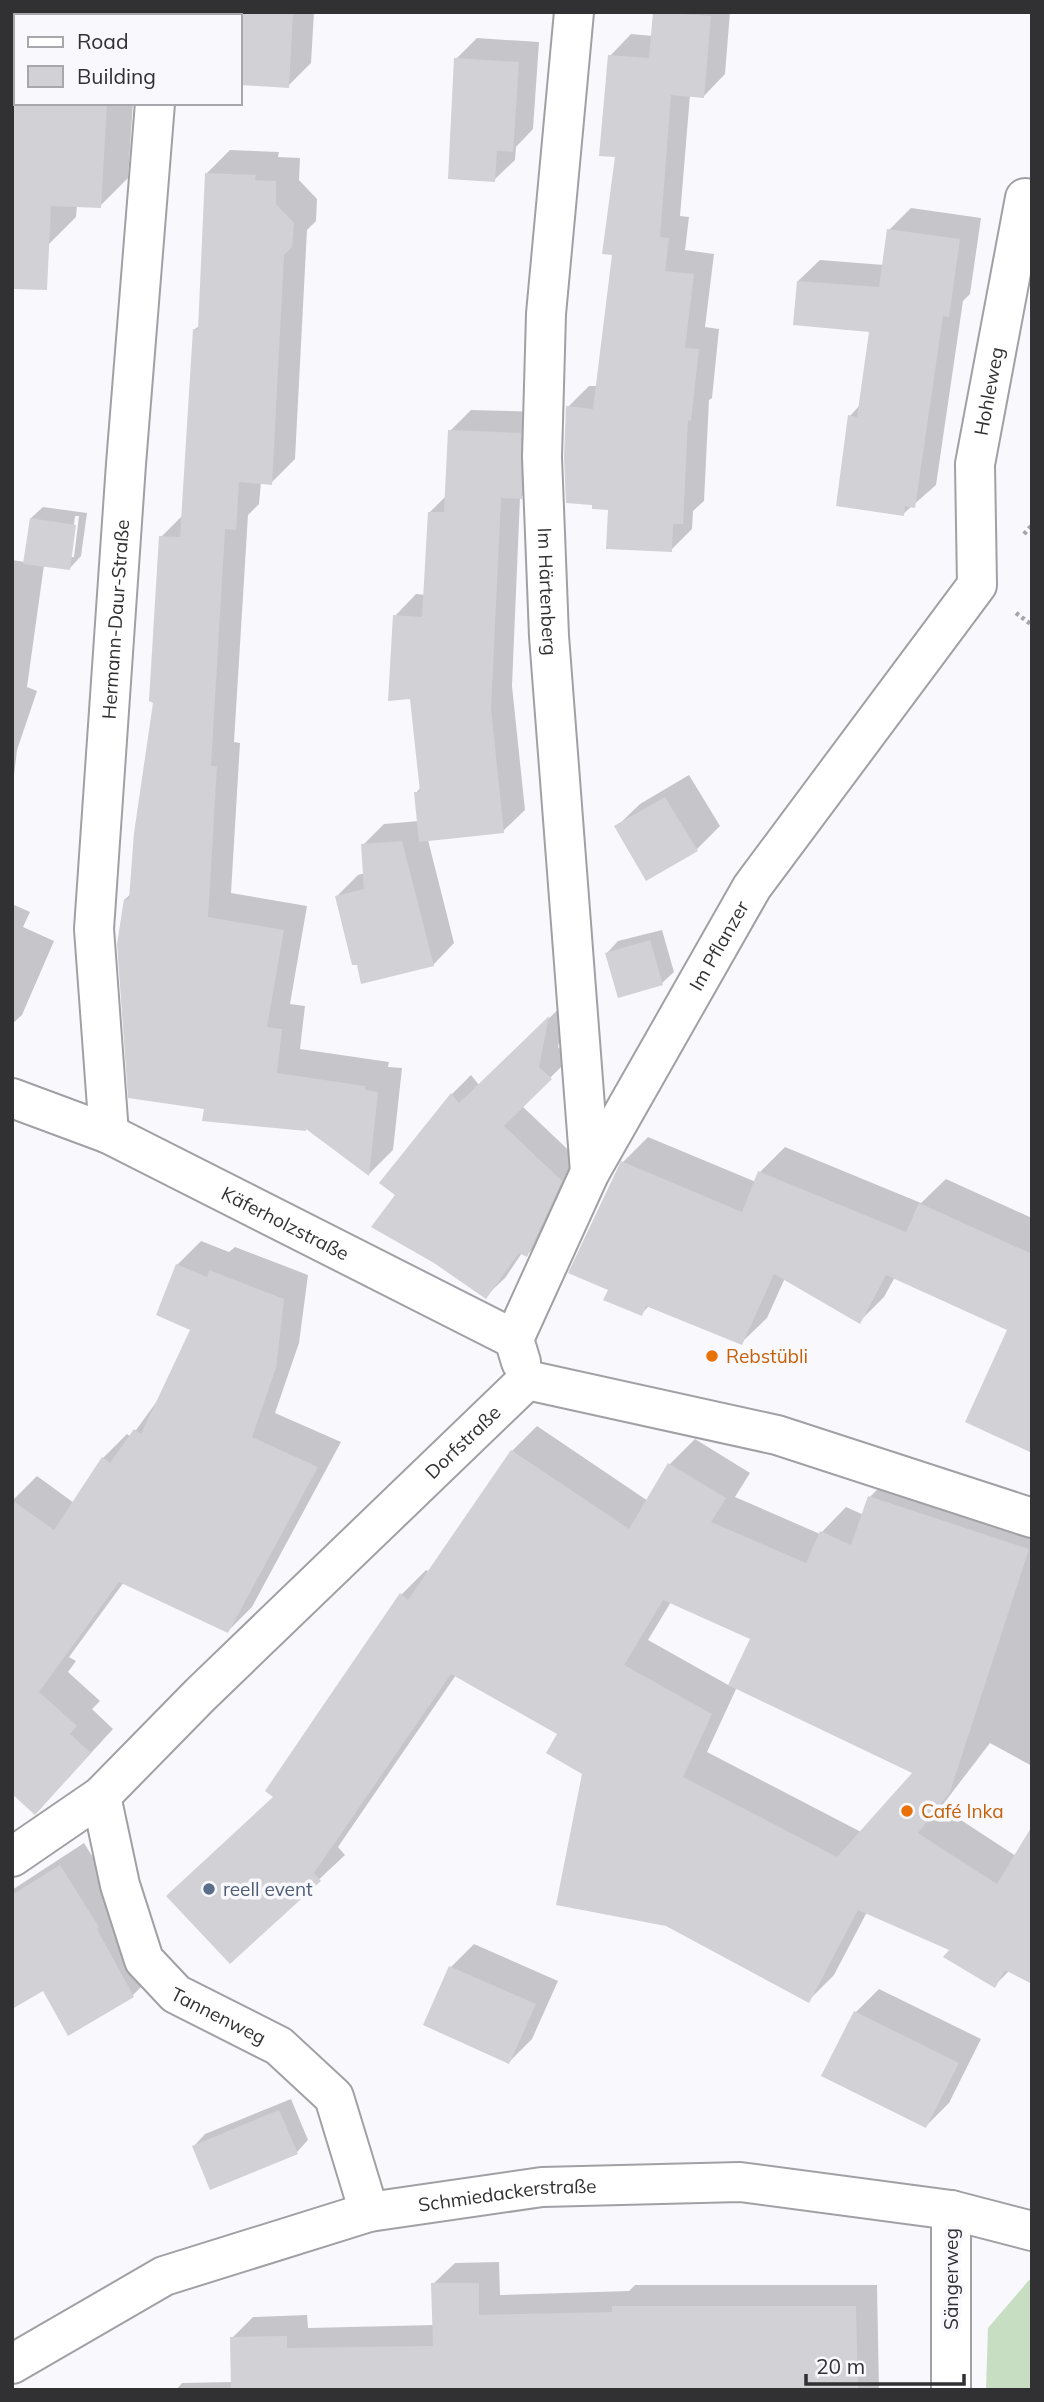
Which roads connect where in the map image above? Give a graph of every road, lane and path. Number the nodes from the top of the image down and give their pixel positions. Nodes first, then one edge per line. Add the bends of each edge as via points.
1 (574, 12) edge
2 (155, 105) edge
3 (1025, 198) dead end
4 (977, 585) joint
5 (12, 1098) edge
6 (109, 1134) junction
7 (590, 1172) junction
8 (514, 1339) junction
9 (527, 1380) junction
10 (1032, 1518) edge
11 (102, 1796) junction
12 (12, 1857) edge
13 (950, 2210) junction
14 (369, 2212) junction
15 (1032, 2231) edge
16 (12, 2364) edge
17 (951, 2390) edge

1 - 7 street, Im Härtenberg via 546,314 542,457 549,636
2 - 6 street, Hermann-Daur-Straße via 94,929
3 - 4 street, Hohleweg via 975,464
4 - 7 street, Im Pflanzer via 752,887
5 - 6 street, Käferholzstraße
6 - 8 street, Käferholzstraße
7 - 8 street, Im Pflanzer
8 - 9 street
9 - 10 street via 777,1434
9 - 11 street, Dorfstraße via 201,1694
11 - 12 street, Dorfstraße
11 - 14 street, Tannenweg via 120,1885 144,1960 176,1994 279,2046 334,2097
13 - 14 street, Schmiedackerstraße via 740,2182 542,2187
13 - 15 street, Schmiedackerstraße
13 - 17 street, Sängerweg
14 - 16 street, Schmiedackerstraße via 164,2276

